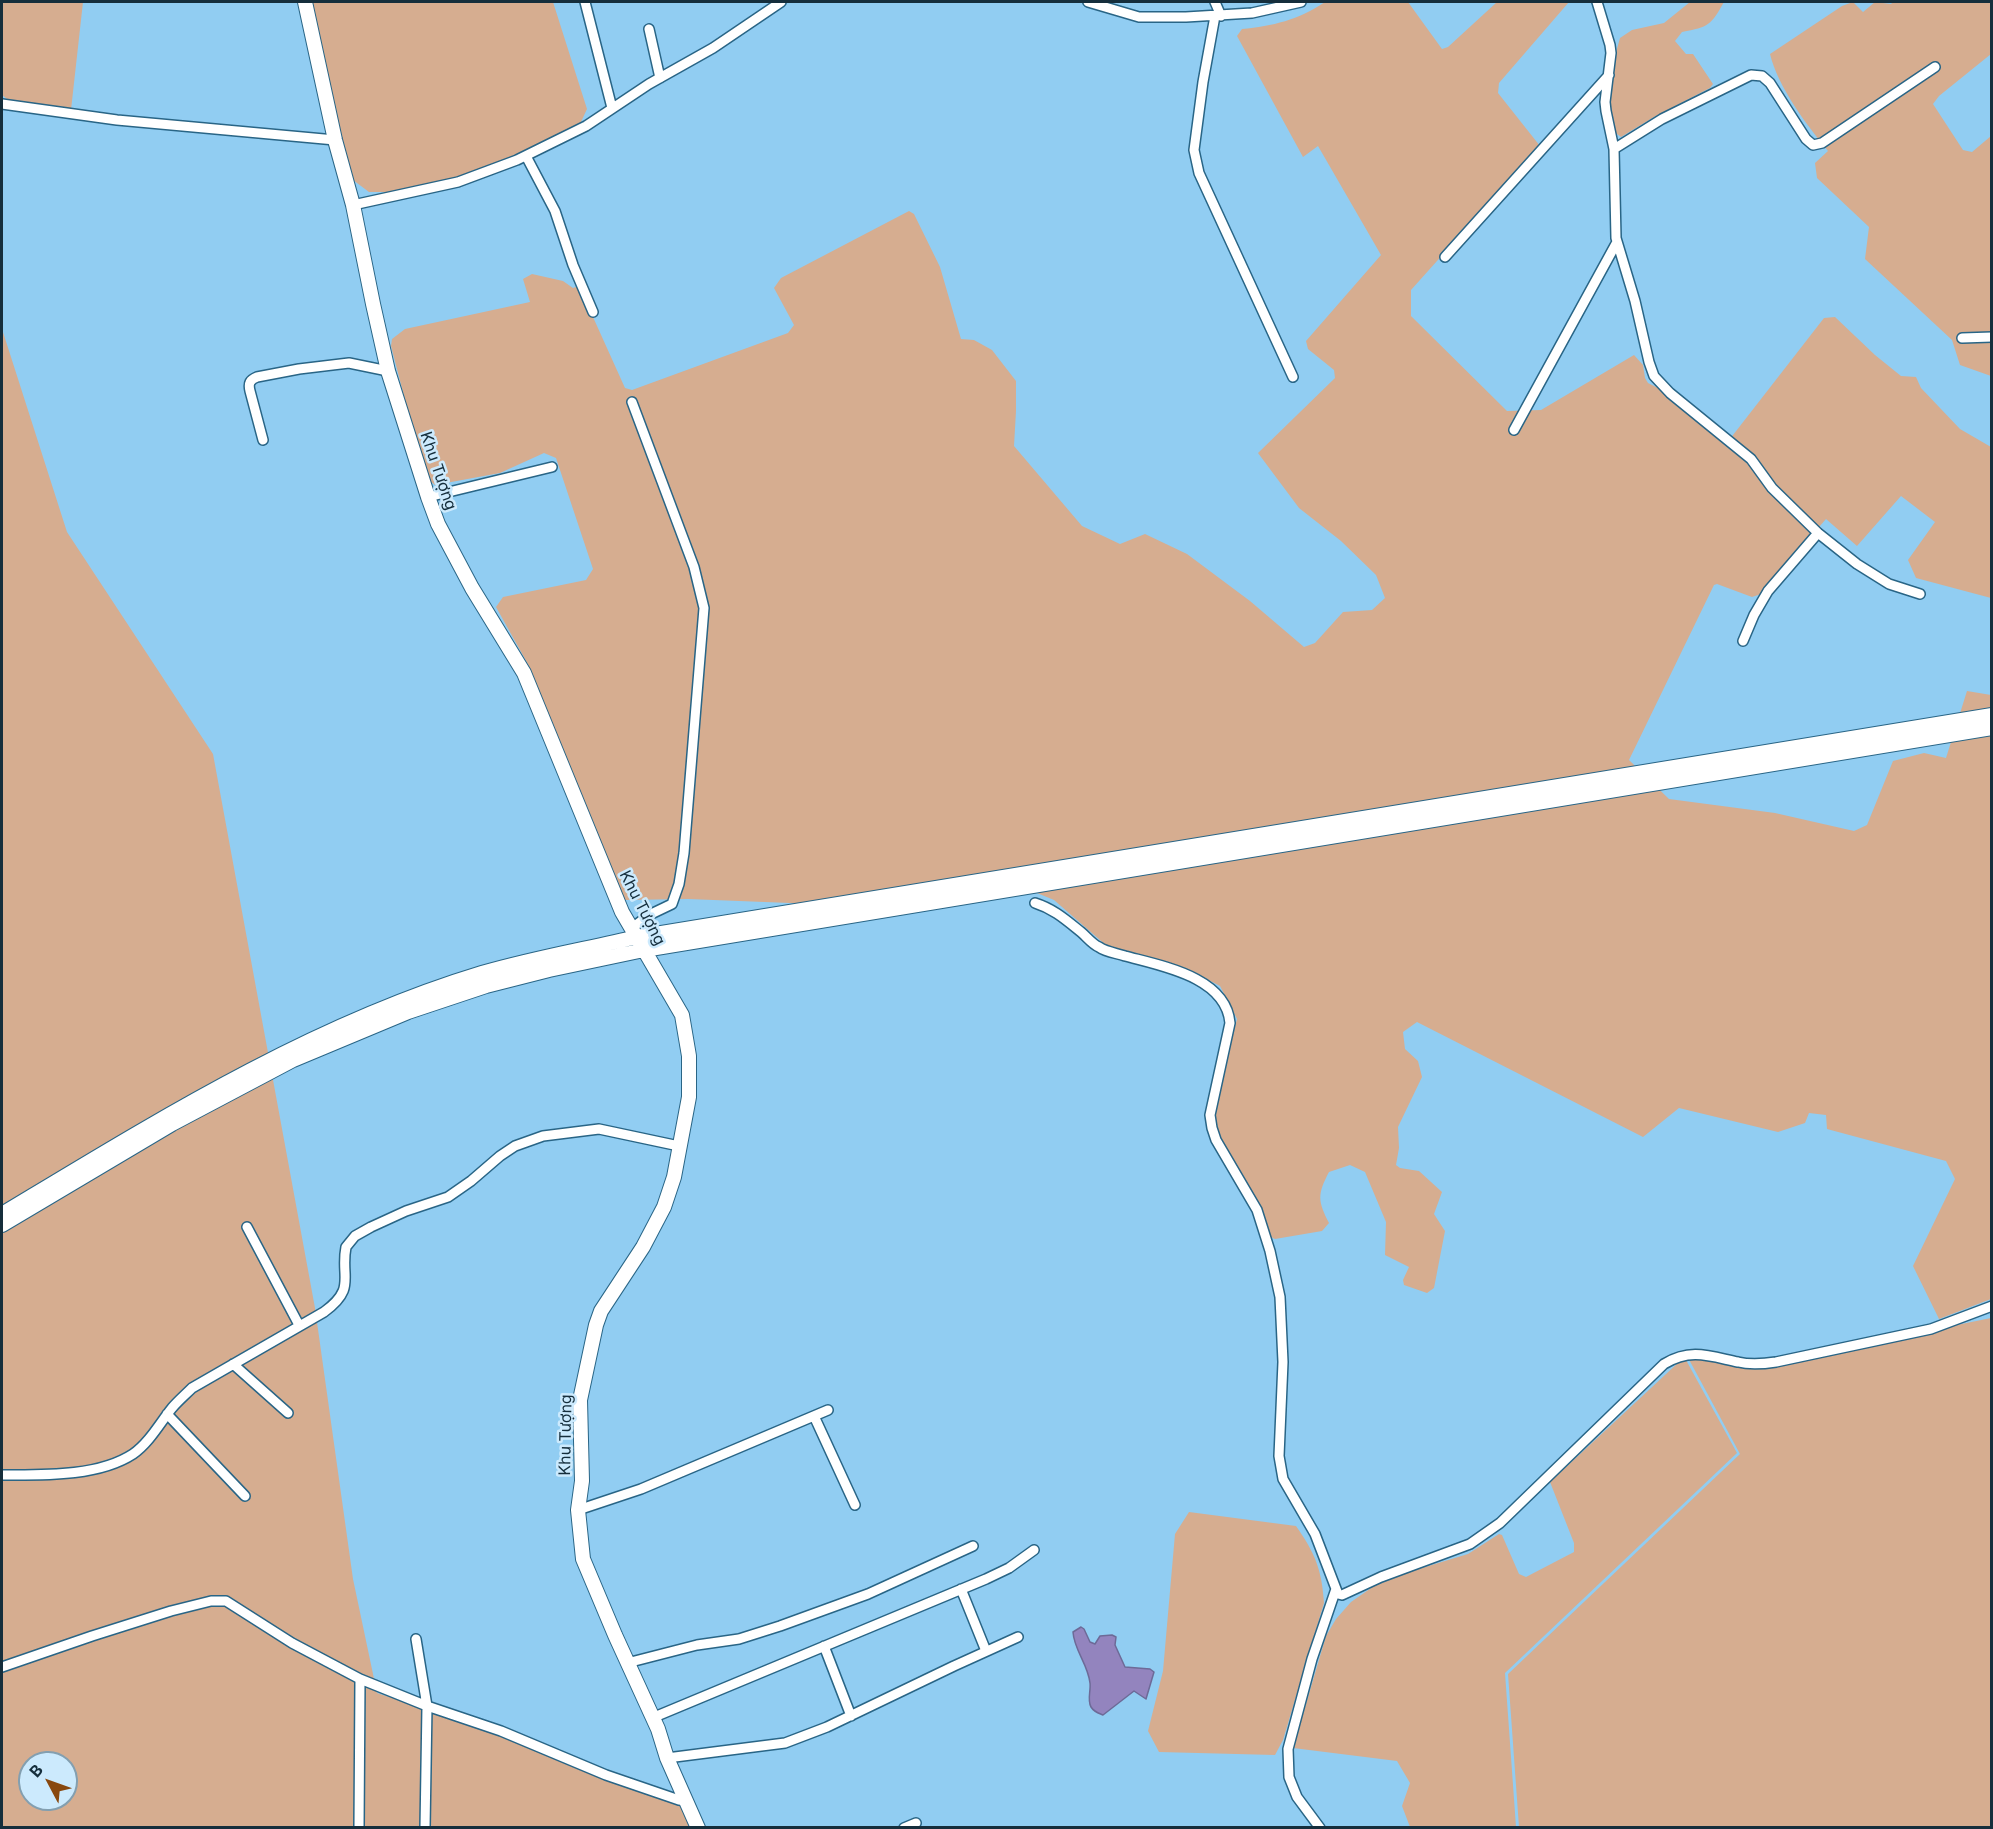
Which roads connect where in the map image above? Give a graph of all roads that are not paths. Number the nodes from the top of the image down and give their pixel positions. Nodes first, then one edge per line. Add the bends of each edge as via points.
1 (305, 2) edge
2 (585, 2) edge
3 (779, 2) edge
4 (1088, 2) edge
5 (1215, 2) edge
6 (1301, 2) edge
7 (1597, 2) edge
8 (1218, 16) junction
9 (649, 28) dead end
10 (1935, 67) dead end
11 (1609, 75) junction
12 (660, 78) junction
13 (2, 104) edge
14 (612, 108) junction
15 (335, 140) junction
16 (1614, 149) junction
17 (526, 156) junction
18 (353, 205) junction
19 (1617, 242) junction
20 (1445, 257) dead end
21 (593, 312) dead end
22 (1992, 337) edge
23 (1962, 338) dead end
24 (388, 371) junction
25 (1293, 376) dead end
26 (632, 402) dead end
27 (1514, 429) dead end
28 (263, 440) dead end
29 (552, 467) dead end
30 (428, 497) junction
31 (1818, 533) junction
32 (1920, 594) dead end
33 (1743, 641) dead end
34 (1992, 715) edge
35 (1992, 728) edge
36 (1035, 903) dead end
37 (638, 939) junction
38 (679, 1146) junction
39 (2, 1214) edge
40 (2, 1225) edge
41 (247, 1227) dead end
42 (1992, 1306) edge
43 (299, 1325) junction
44 (233, 1365) junction
45 (828, 1410) dead end
46 (288, 1413) dead end
47 (167, 1414) junction
48 (814, 1416) junction
49 (2, 1475) edge
50 (245, 1496) dead end
51 (855, 1505) dead end
52 (578, 1510) junction
53 (974, 1546) dead end
54 (1034, 1550) dead end
55 (961, 1589) junction
56 (1336, 1589) junction
57 (1018, 1637) dead end
58 (416, 1639) dead end
59 (824, 1646) junction
60 (986, 1651) junction
61 (627, 1663) junction
62 (2, 1667) edge
63 (360, 1679) junction
64 (427, 1706) junction
65 (851, 1716) junction
66 (652, 1718) junction
67 (667, 1758) junction
68 (687, 1801) junction
69 (916, 1823) dead end
70 (359, 1827) edge
71 (425, 1827) edge
72 (698, 1827) edge
73 (904, 1827) edge
74 (1320, 1827) edge

1 - 15 main road, Khu Tượng
2 - 14 street
3 - 12 street via 713,48
4 - 8 street via 1139,17
5 - 8 street
6 - 8 street
7 - 11 street via 1610,45
8 - 25 street via 1203,82 1194,159
9 - 12 street
10 - 16 street via 1822,143 1812,145 1770,83 1762,76 1751,75 1662,119
11 - 16 street via 1606,111
11 - 20 street
12 - 14 street
13 - 15 street via 117,120
14 - 17 street via 586,126
15 - 18 main road, Khu Tượng
16 - 19 street
17 - 18 street via 458,182
17 - 21 street via 555,211
18 - 24 main road, Khu Tượng
19 - 27 street
19 - 31 street via 1654,376 1751,459 1772,488
22 - 23 street
24 - 28 street via 349,363 257,377 249,385
24 - 30 main road, Khu Tượng
26 - 37 street via 694,567 704,608 691,787 679,884 672,904 649,915
29 - 30 street
30 - 37 main road, Khu Tượng via 472,588 524,673 622,912
31 - 32 street via 1889,584
31 - 33 street via 1768,591
34 - 37 main road
35 - 37 main road
36 - 56 street via 1064,917 1098,947 1200,982 1222,999 1229,1012 1229,1030 1210,1115 1212,1128 1257,1210 1270,1251 1283,1330 1279,1456 1283,1479 1315,1534
37 - 38 main road, Khu Tượng via 682,1015 690,1097
37 - 39 main road via 483,972 405,1000 289,1050 169,1113
37 - 40 main road via 408,1012 303,1056 172,1124
38 - 43 street via 599,1129 543,1136 515,1146 448,1197 406,1211 355,1236 346,1247 346,1281 336,1304
38 - 52 main road, Khu Tượng via 675,1177 664,1207 596,1325 580,1401 582,1481
41 - 43 street
42 - 56 street via 1931,1329 1776,1362 1740,1363 1705,1354 1672,1359 1500,1523 1470,1544 1342,1595
43 - 44 street
44 - 46 street
44 - 47 street via 192,1388
45 - 48 street
47 - 49 street via 146,1442 113,1464 70,1472
47 - 50 street
48 - 51 street
48 - 52 street via 641,1489
52 - 61 main road, Khu Tượng via 583,1559
53 - 61 street via 868,1594 780,1626
54 - 55 street via 1009,1568
55 - 59 street
55 - 60 street
56 - 74 street via 1288,1749 1289,1777 1297,1797
57 - 60 street
58 - 64 street
59 - 65 street
59 - 66 street
60 - 65 street
61 - 66 main road, Khu Tượng
62 - 63 street via 211,1600 226,1601
63 - 64 street
63 - 70 street
64 - 68 street via 501,1731 606,1775
64 - 71 street
65 - 67 street via 785,1743
66 - 67 main road, Khu Tượng
67 - 68 main road, Khu Tượng
68 - 72 main road, Khu Tượng
69 - 73 street

